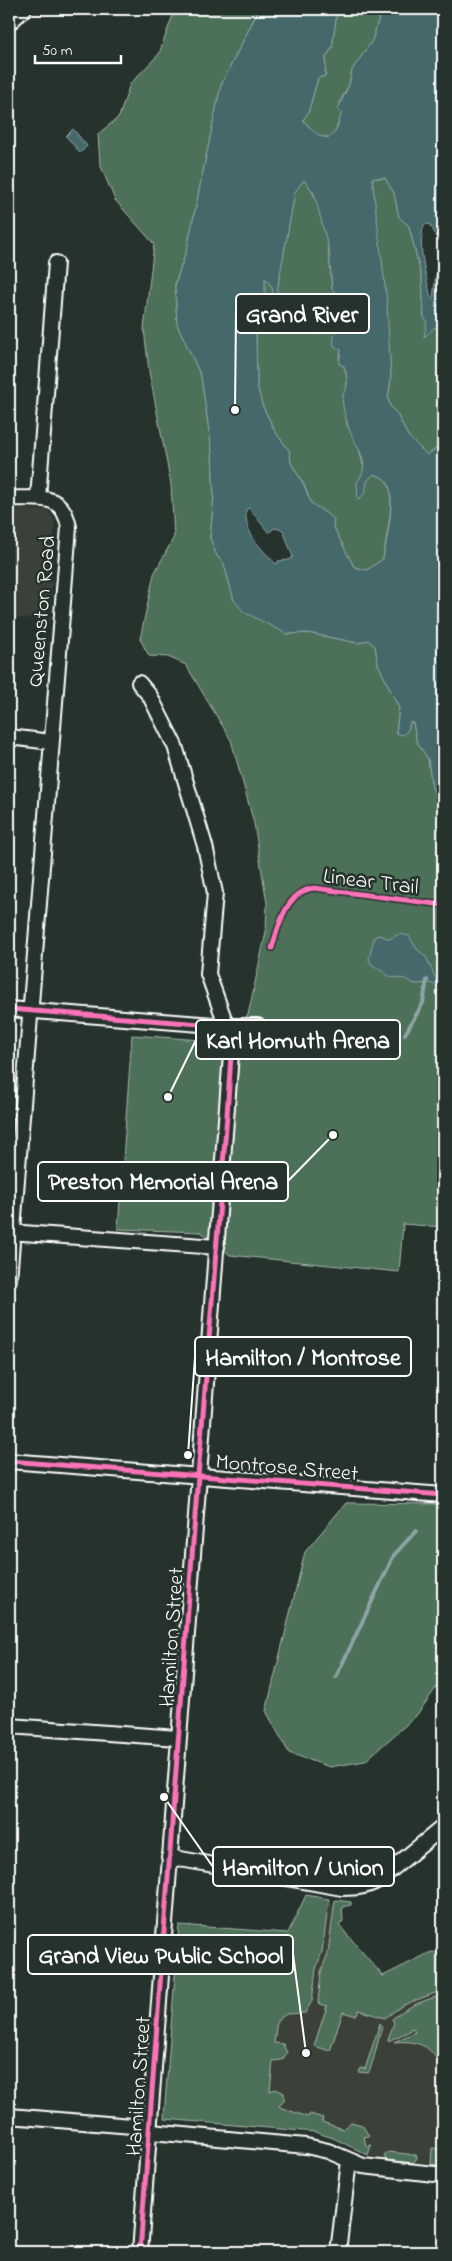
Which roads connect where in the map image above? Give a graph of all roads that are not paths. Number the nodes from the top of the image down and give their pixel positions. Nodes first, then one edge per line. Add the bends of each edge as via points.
1 (24, 9) edge
2 (9, 23) edge
3 (56, 262) dead end
4 (9, 498) edge
5 (38, 498) junction
6 (139, 683) dead end
7 (9, 737) edge
8 (51, 742) junction
9 (9, 1009) edge
10 (30, 1011) junction
11 (226, 1026) junction
12 (258, 1026) dead end
13 (10, 1232) edge
14 (217, 1247) junction
15 (9, 1280) edge
16 (9, 1461) edge
17 (198, 1476) junction
18 (443, 1496) edge
19 (9, 1726) edge
20 (178, 1738) junction
21 (443, 1827) edge
22 (169, 1856) junction
23 (9, 2116) edge
24 (151, 2132) junction
25 (349, 2161) junction
26 (443, 2175) edge
27 (140, 2252) edge
28 (338, 2252) edge

1 - 2 street
3 - 5 street
4 - 5 street
5 - 8 street, Queenston Road via 50,499 60,505 67,515 69,527
6 - 11 street, Hamilton Street via 150,696 175,746 205,846 215,893 208,974
7 - 8 street
8 - 10 street, Queenston Road
9 - 10 street
10 - 11 street
10 - 13 street, Queenston Road
11 - 12 street
11 - 14 street, Hamilton Street via 232,1041
13 - 14 street
13 - 15 street, Queenston Road
14 - 17 street, Hamilton Street
16 - 17 street, Montrose Street
17 - 18 street, Montrose Street
17 - 20 street, Hamilton Street
19 - 20 street
20 - 22 street, Hamilton Street
21 - 22 street via 380,1880 357,1888 342,1888
22 - 24 street, Hamilton Street
23 - 24 street via 132,2126
24 - 25 street via 306,2146 328,2151
24 - 27 street, Hamilton Street
25 - 26 street via 378,2169
25 - 28 street

